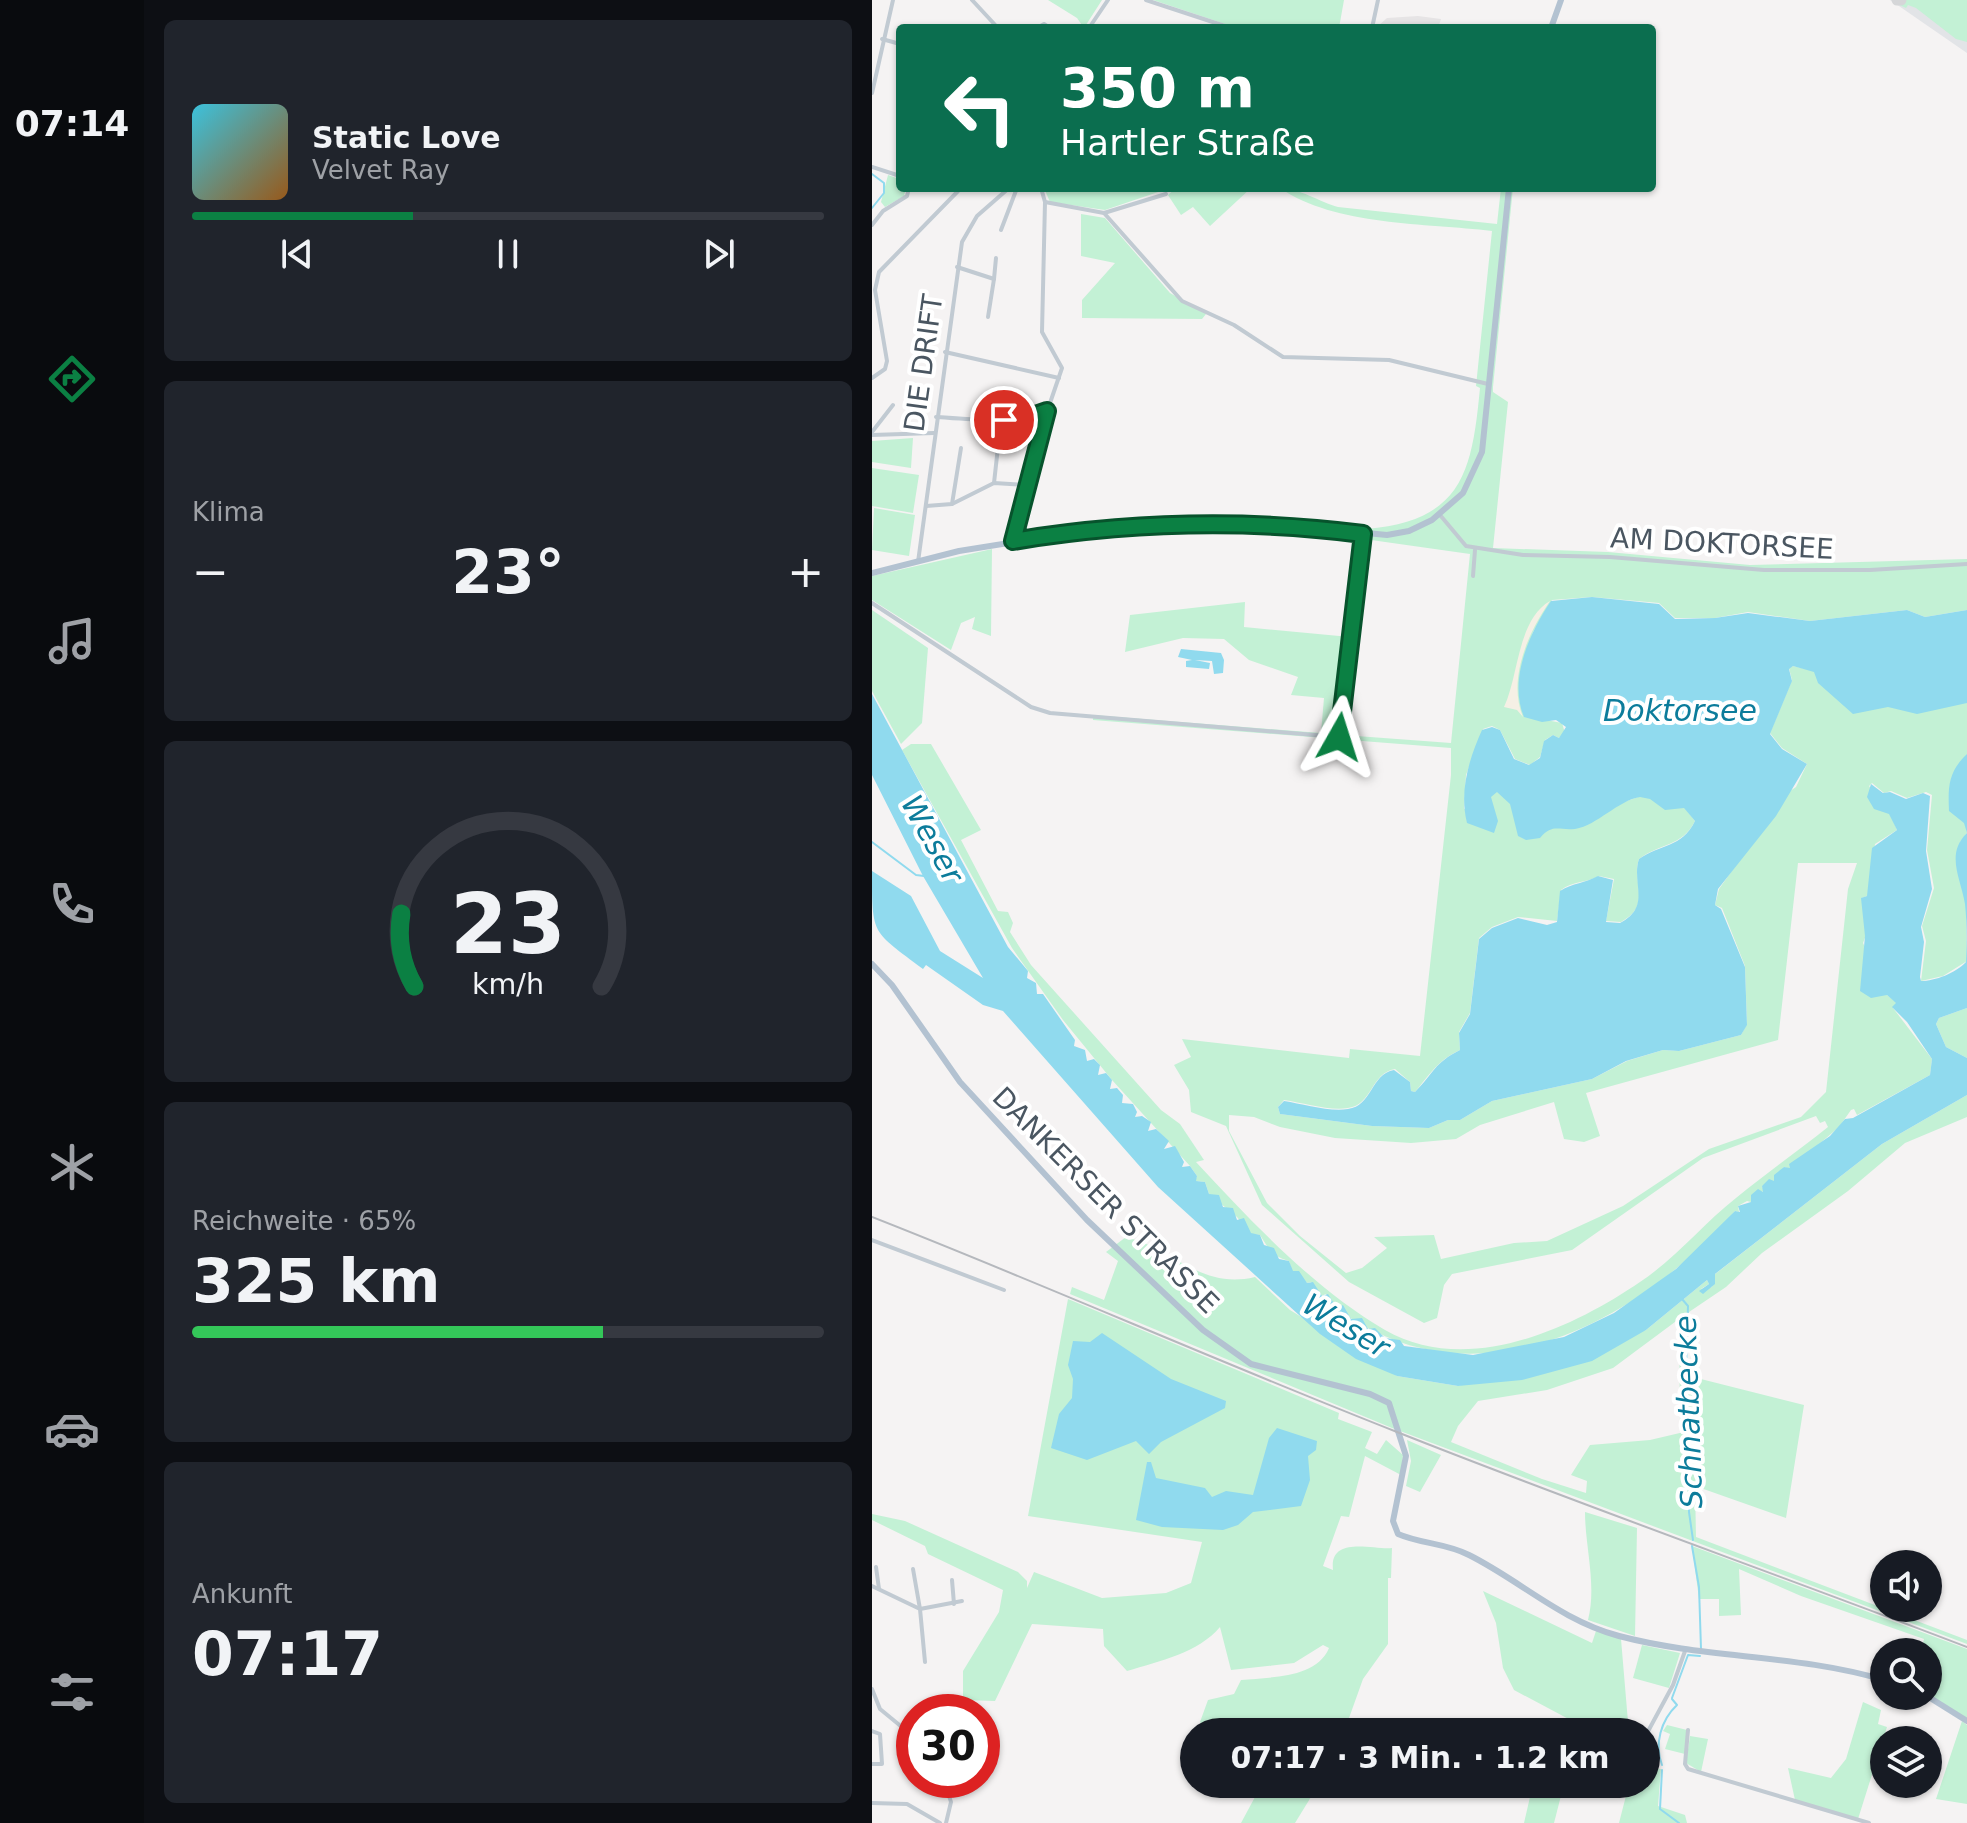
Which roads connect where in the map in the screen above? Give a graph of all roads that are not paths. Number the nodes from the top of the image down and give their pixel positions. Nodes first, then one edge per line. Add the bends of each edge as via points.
1 (893, 0) edge
2 (972, 0) edge
3 (1108, 0) edge
4 (1146, 0) edge
5 (1378, 0) edge
6 (1561, 0) edge
7 (994, 24) edge
8 (1092, 24) edge
9 (1219, 24) edge
10 (1374, 24) edge
11 (1552, 24) edge
12 (882, 41) junction
13 (896, 43) edge
14 (874, 69) edge
15 (872, 93) edge
16 (872, 167) edge
17 (896, 175) edge
18 (908, 192) edge
19 (957, 192) edge
20 (1004, 192) edge
21 (1015, 192) edge
22 (1042, 192) edge
23 (1509, 192) edge
24 (1166, 194) dead end
25 (1045, 202) junction
26 (1104, 213) junction
27 (872, 225) edge
28 (1001, 230) dead end
29 (996, 258) dead end
30 (957, 267) junction
31 (994, 279) junction
32 (988, 317) dead end
33 (945, 352) junction
34 (872, 378) edge
35 (1059, 378) junction
36 (1489, 384) junction
37 (893, 405) dead end
38 (1047, 411) junction
39 (936, 417) junction
40 (872, 433) edge
41 (934, 433) junction
42 (998, 447) dead end
43 (961, 448) dead end
44 (994, 483) junction
45 (1026, 485) junction
46 (952, 504) junction
47 (925, 506) junction
48 (1440, 515) junction
49 (1363, 534) junction
50 (1013, 541) junction
51 (1475, 550) junction
52 (918, 562) junction
53 (1967, 564) edge
54 (872, 573) edge
55 (1473, 576) dead end
56 (872, 603) edge
57 (872, 964) edge
58 (872, 1240) edge
59 (1004, 1290) dead end
60 (876, 1567) dead end
61 (913, 1569) dead end
62 (952, 1580) dead end
63 (872, 1586) edge
64 (879, 1589) junction
65 (962, 1601) dead end
66 (954, 1604) junction
67 (920, 1609) junction
68 (1685, 1651) junction
69 (925, 1662) dead end
70 (1870, 1677) edge
71 (872, 1689) edge
72 (1942, 1705) edge
73 (1655, 1718) edge
74 (1967, 1721) edge
75 (896, 1722) edge
76 (1688, 1730) dead end
77 (872, 1731) edge
78 (872, 1764) edge
79 (950, 1798) edge
80 (872, 1803) edge
81 (943, 1823) edge
82 (1869, 1823) edge

1 - 12 street
2 - 7 street
3 - 8 street
4 - 9 street
5 - 10 street
6 - 11 main road
12 - 13 street
12 - 14 street
14 - 15 street
16 - 17 street
18 - 27 street
19 - 34 street via 879,272 875,290 887,361
20 - 30 street, DIE DRIFT via 977,216 962,242
21 - 28 street
22 - 25 street
23 - 36 main road
24 - 26 street
25 - 26 street
25 - 35 street via 1042,332 1062,368
26 - 36 street via 1182,301 1234,325 1283,357 1389,360
29 - 31 street
30 - 31 street
30 - 33 street, DIE DRIFT
31 - 32 street
33 - 35 street
33 - 39 street, DIE DRIFT
35 - 38 street
36 - 48 main road via 1479,463 1463,493
37 - 40 street
38 - 39 street via 1024,419
38 - 45 street
39 - 41 street, DIE DRIFT
40 - 41 street
41 - 47 street, DIE DRIFT
42 - 44 street
43 - 46 street
44 - 45 street
44 - 46 street
45 - 50 street
46 - 47 street
47 - 52 street, DIE DRIFT
48 - 49 main road via 1409,531
48 - 51 street via 1462,543
49 - 50 main road via 1199,524
49 - 56 street via 1339,737 1050,713 1031,707
50 - 52 main road
51 - 53 street, AM DOKTORSEE via 1764,570
51 - 55 street
52 - 54 main road
57 - 68 main road, DANKERSER STRASSE via 980,1104 1124,1257 1212,1337 1251,1364 1389,1403 1406,1456 1393,1521 1398,1534 1466,1553 1583,1624
58 - 59 street
60 - 64 street
61 - 67 street
62 - 66 street
63 - 64 street
64 - 67 street
65 - 66 street
66 - 67 street
67 - 69 street
68 - 70 main road via 1815,1664
68 - 73 street
71 - 75 street via 880,1709
72 - 74 main road
76 - 82 street via 1686,1767
77 - 78 street via 880,1734 882,1764
79 - 81 street
80 - 81 street via 907,1804

